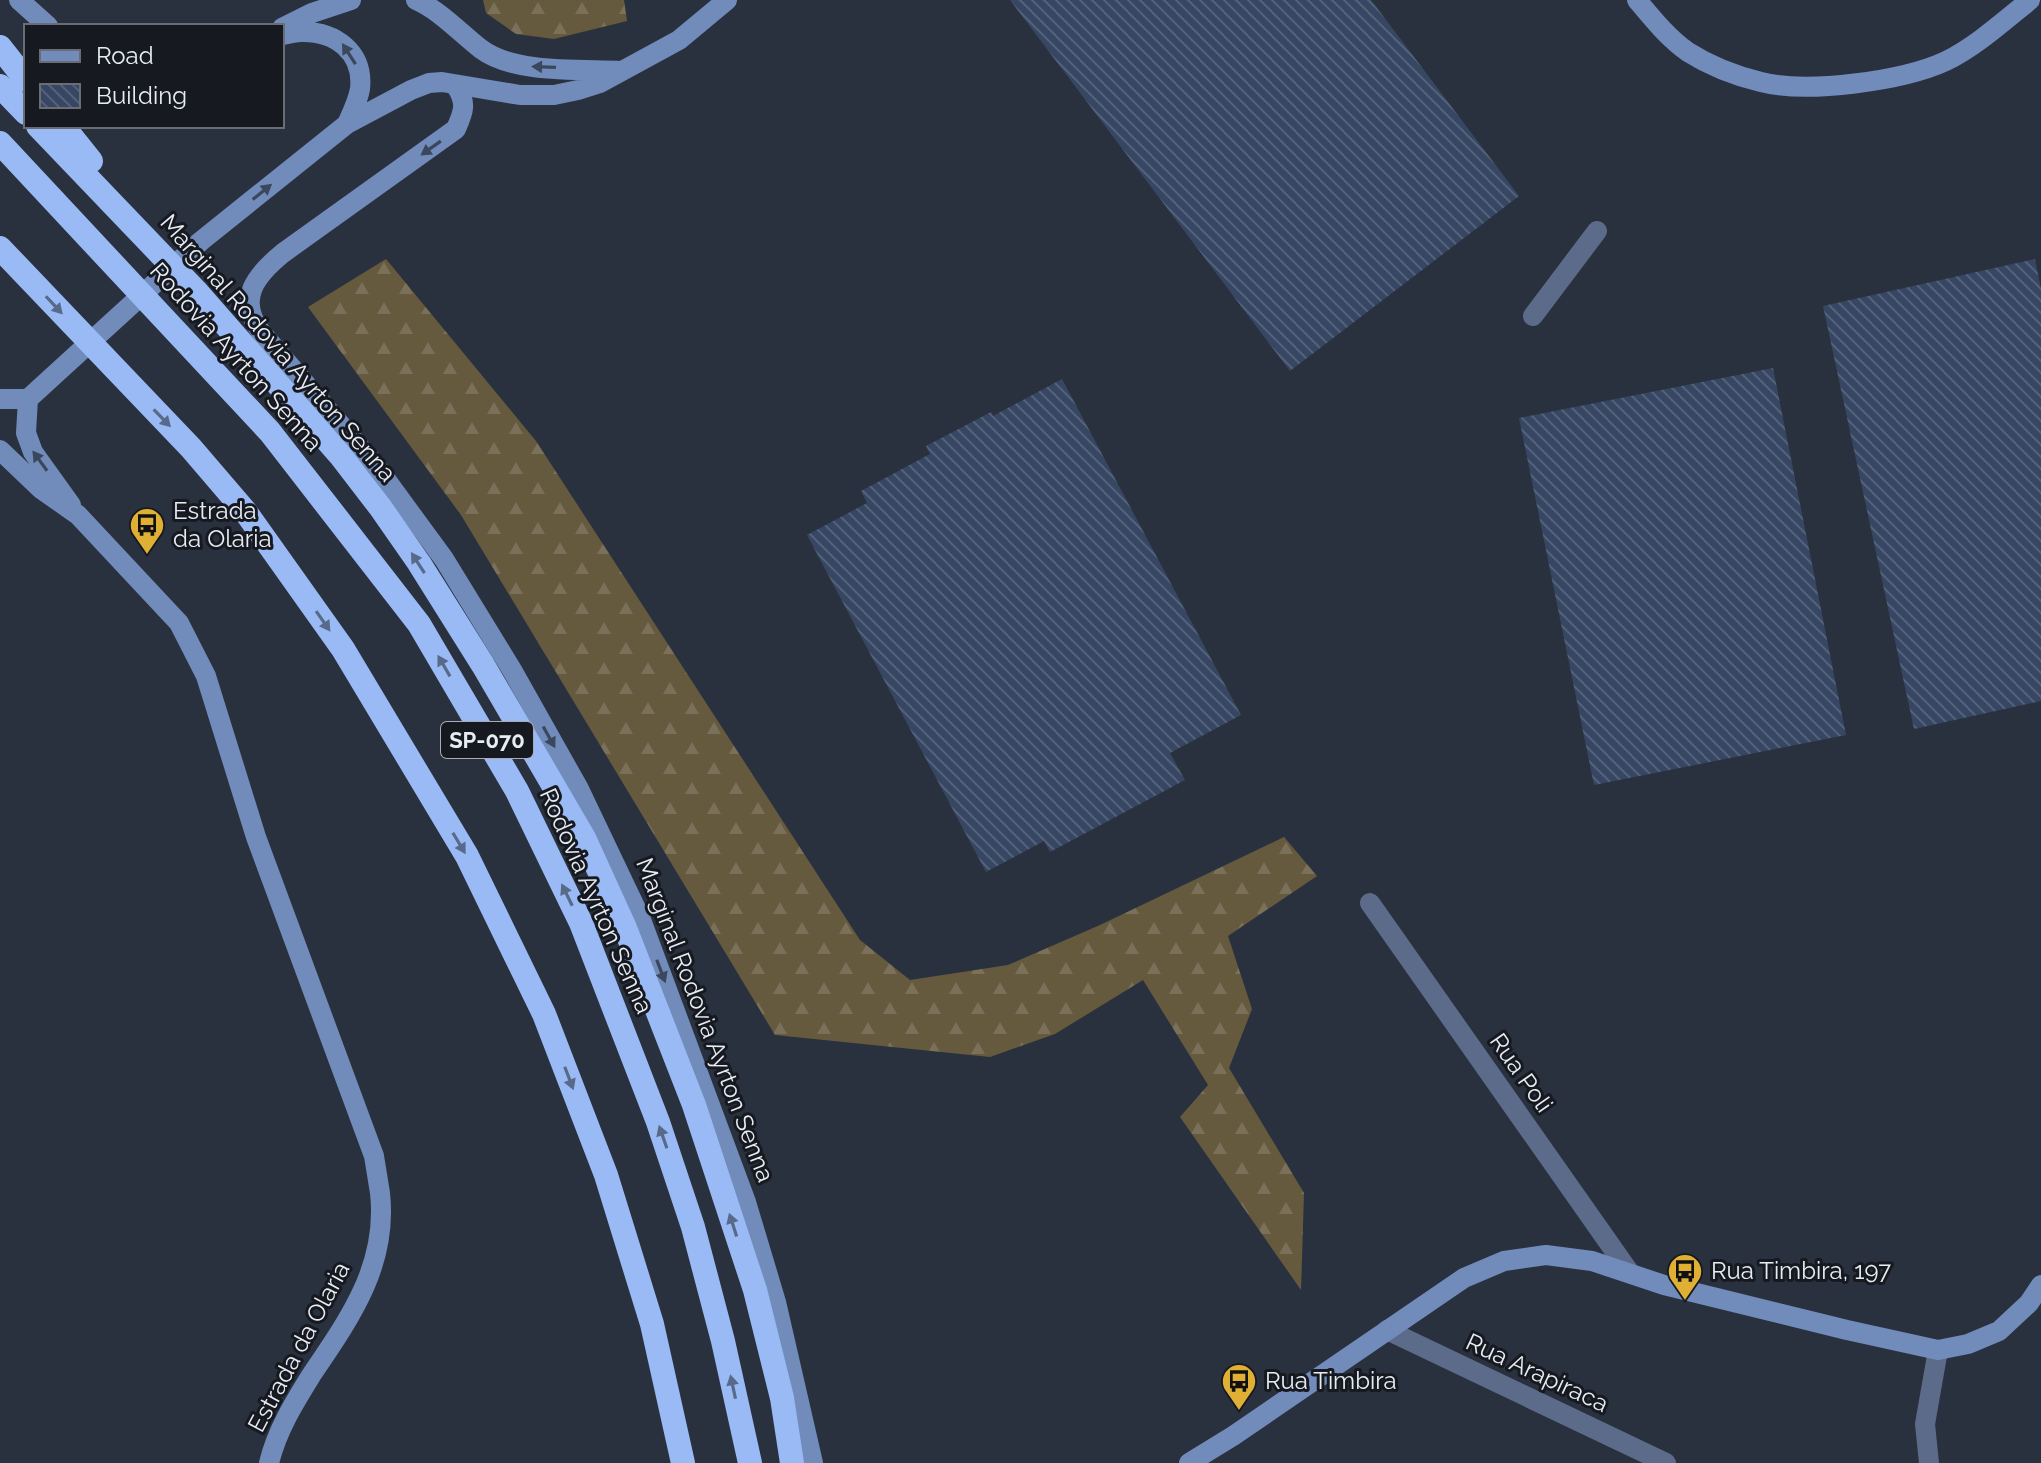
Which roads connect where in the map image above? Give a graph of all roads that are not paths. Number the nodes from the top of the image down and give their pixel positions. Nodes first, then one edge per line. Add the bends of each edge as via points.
1 (19, 0) edge
2 (351, 0) edge
3 (416, 0) edge
4 (727, 0) edge
5 (1637, 0) edge
6 (2030, 0) edge
7 (46, 24) edge
8 (284, 27) edge
9 (284, 35) edge
10 (0, 47) edge
11 (621, 71) junction
12 (24, 77) edge
13 (0, 86) edge
14 (456, 86) junction
15 (24, 111) edge
16 (347, 124) junction
17 (40, 128) edge
18 (65, 128) edge
19 (0, 143) edge
20 (1597, 231) dead end
21 (151, 244) junction
22 (0, 248) edge
23 (1533, 316) dead end
24 (0, 399) edge
25 (28, 399) junction
26 (0, 450) edge
27 (78, 515) junction
28 (1370, 903) dead end
29 (1630, 1273) junction
30 (2041, 1285) edge
31 (1387, 1330) junction
32 (1938, 1350) junction
33 (1200, 1461) edge
34 (269, 1463) edge
35 (683, 1463) edge
36 (750, 1463) edge
37 (792, 1463) edge
38 (813, 1463) edge
39 (1666, 1463) edge
40 (1929, 1463) edge

1 - 7 street
2 - 8 street
11 -> 3 street via 527,67 501,60
4 - 11 street via 679,40
5 - 6 street via 1688,51 1723,70 1763,83 1806,86 1891,78 1946,61
16 -> 9 street via 360,88 353,54 342,42 324,35
10 - 12 highway
11 - 14 street via 600,83 554,95
13 - 15 highway
14 - 16 street via 429,83
14 -> 38 street, Marginal Rodovia Ayrton Senna via 463,98 456,129 265,268 250,294 251,317 376,466 444,559 579,789 640,917 746,1202 776,1302
25 -> 16 street via 201,241
17 - 21 highway, Marginal Rodovia Ayrton Senna
18 - 21 highway via 139,220
36 -> 19 highway, Rodovia Ayrton Senna / SP-070 via 693,1227 658,1122 581,923 517,791 419,624 270,432
20 - 23 street
37 -> 21 highway, Marginal Rodovia Ayrton Senna via 755,1290 694,1105 584,838 475,652 380,507 307,415
22 -> 35 highway, SP-070 via 245,511 343,649 467,856 544,1014 606,1175 652,1324
24 - 25 street
27 -> 25 street, Estrada da Olaria via 33,452 26,433
26 - 27 street, Estrada da Olaria
27 - 34 street, Estrada da Olaria via 179,623 206,676 256,837 374,1156 380,1220 368,1281 281,1424
28 - 29 street, Rua Poli
29 - 31 street via 1546,1255 1504,1261 1464,1278
29 - 32 street
30 - 32 street via 1999,1331
31 - 33 street
31 - 39 street, Rua Arapiraca
32 - 40 street via 1925,1424

